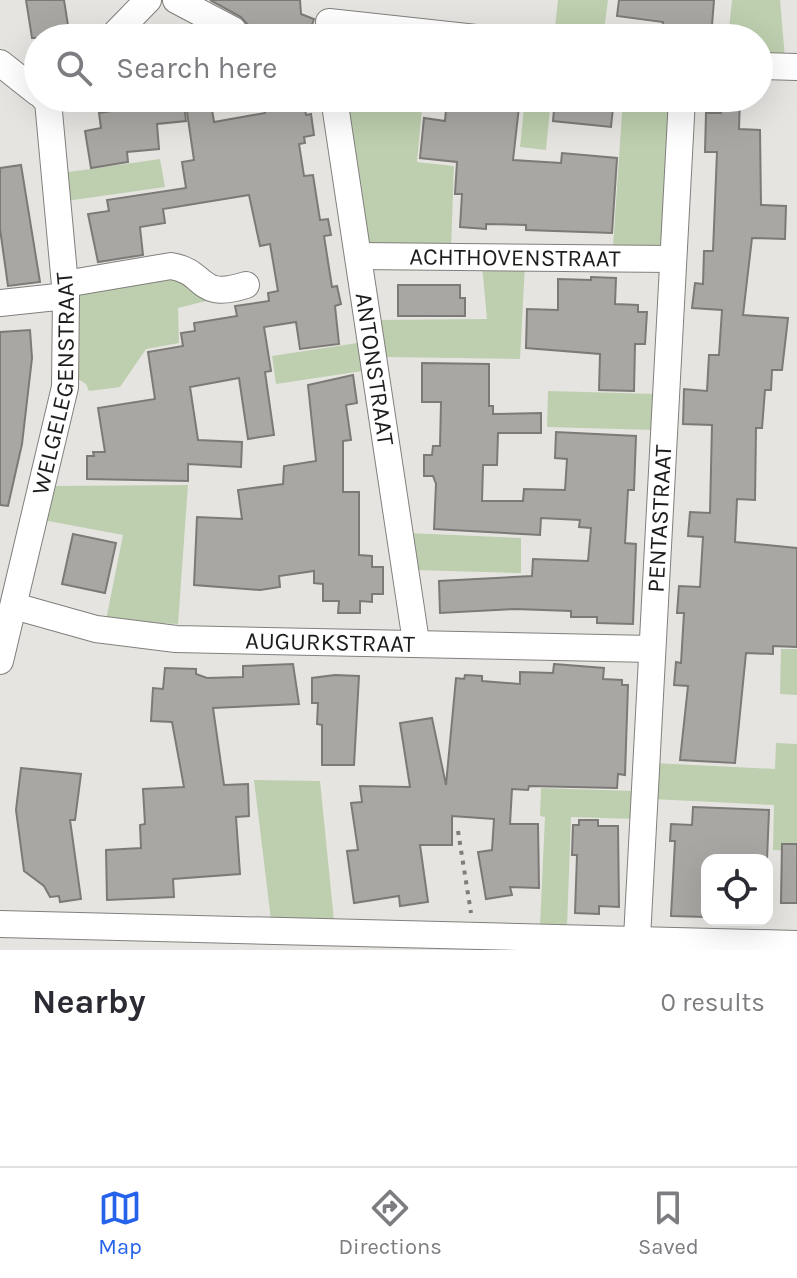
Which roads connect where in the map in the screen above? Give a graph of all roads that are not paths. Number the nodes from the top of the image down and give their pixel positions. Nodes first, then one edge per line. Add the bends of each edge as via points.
1 (148, 0) edge
2 (176, 0) edge
3 (329, 20) edge
4 (125, 24) edge
5 (222, 24) edge
6 (362, 24) edge
7 (0, 63) edge
8 (773, 66) edge
9 (797, 67) edge
10 (24, 82) edge
11 (47, 112) edge
12 (336, 112) edge
13 (681, 112) edge
14 (359, 256) junction
15 (672, 259) junction
16 (246, 285) dead end
17 (66, 290) junction
18 (0, 303) edge
19 (11, 592) edge
20 (416, 642) junction
21 (652, 649) junction
22 (0, 661) edge
23 (0, 924) edge
24 (116, 938) edge
25 (637, 938) junction
26 (313, 940) edge
27 (797, 944) edge

1 - 4 street
2 - 5 street
3 - 6 street
7 - 10 street, WELGELEGENSTRAAT
8 - 9 street
11 - 17 street, WELGELEGENSTRAAT
12 - 14 street, ANTONSTRAAT
13 - 15 street, PENTASTRAAT
14 - 15 street, ACHTHOVENSTRAAT
14 - 20 street, ANTONSTRAAT
15 - 21 street, PENTASTRAAT
16 - 17 street via 216,291 187,270 171,266
17 - 18 street
17 - 19 street, WELGELEGENSTRAAT via 65,387
19 - 20 street, AUGURKSTRAAT via 96,629 176,639
19 - 22 street, WELGELEGENSTRAAT
20 - 21 street, AUGURKSTRAAT
21 - 25 street, PENTASTRAAT
23 - 24 street
24 - 26 street
25 - 26 street
25 - 27 street

